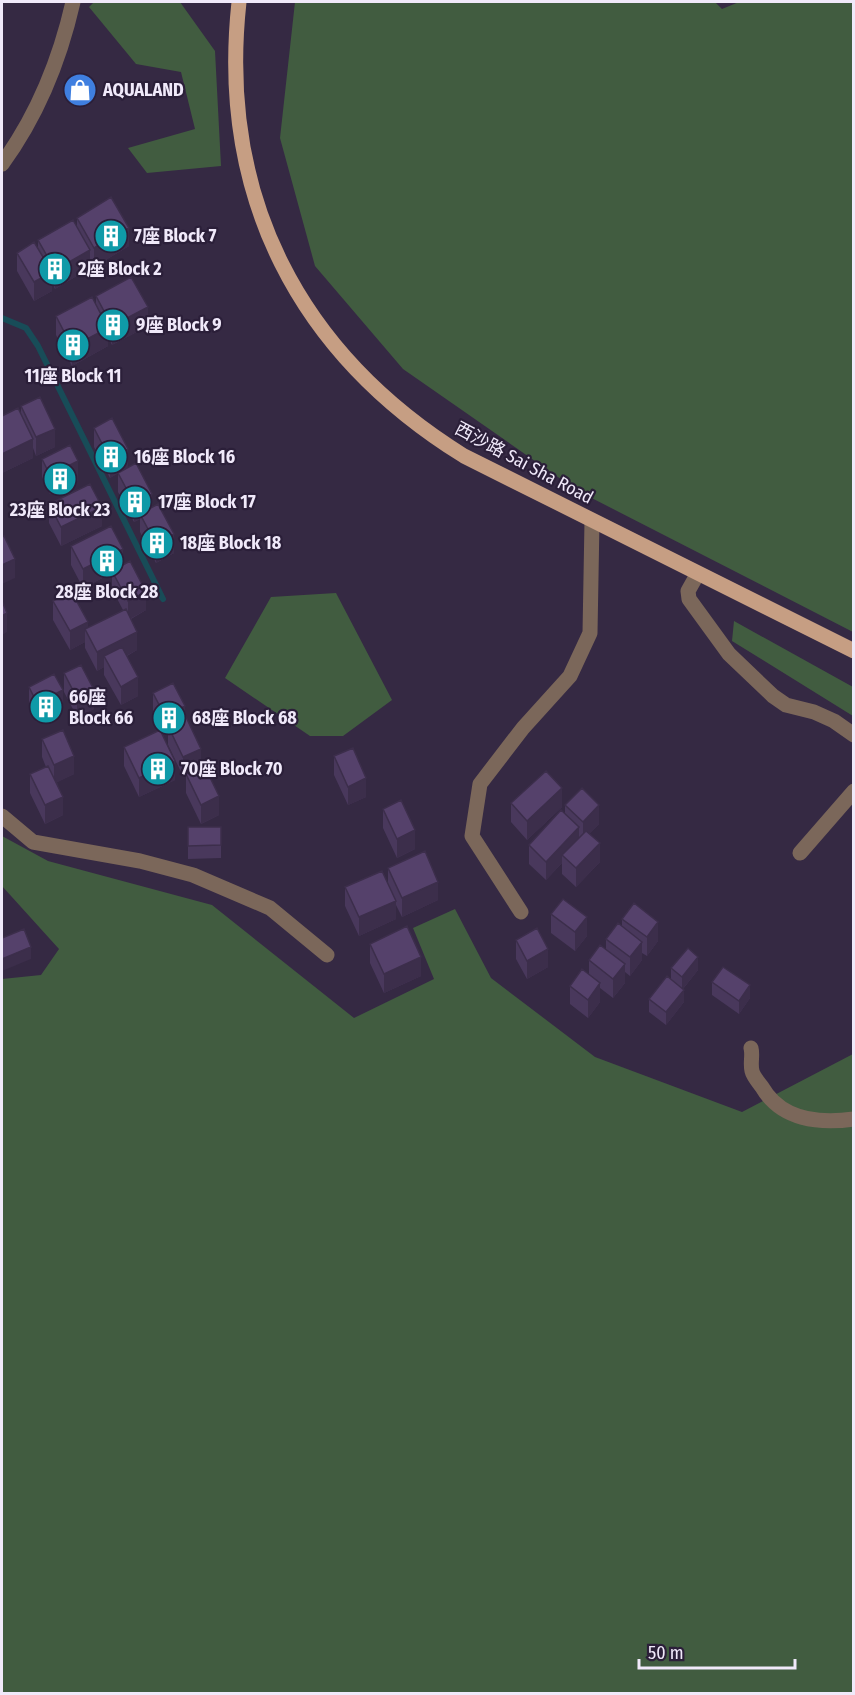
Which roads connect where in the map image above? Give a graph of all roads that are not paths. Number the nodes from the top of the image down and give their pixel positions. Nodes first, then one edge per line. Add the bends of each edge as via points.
1 (73, 2) edge
2 (239, 2) edge
3 (2, 164) edge
4 (592, 521) junction
5 (697, 574) junction
6 (854, 651) edge
7 (854, 735) edge
8 (854, 791) edge
9 (2, 816) edge
10 (800, 853) dead end
11 (521, 912) dead end
12 (327, 955) dead end
13 (751, 1048) dead end
14 (854, 1119) edge

1 - 3 street via 64,41 39,101
2 - 4 main road, 西沙路 Sai Sha Road via 236,100 245,159 265,226 303,302 355,370 421,427 491,471
4 - 5 main road, 西沙路 Sai Sha Road
4 - 11 street via 590,633 570,676 480,784 472,836
5 - 6 main road, 西沙路 Sai Sha Road
5 - 7 street via 688,591 689,599 729,654 778,701 834,721
8 - 10 street
9 - 12 street via 33,842 140,861 193,875 270,908
13 - 14 street via 752,1071 776,1107 800,1117

